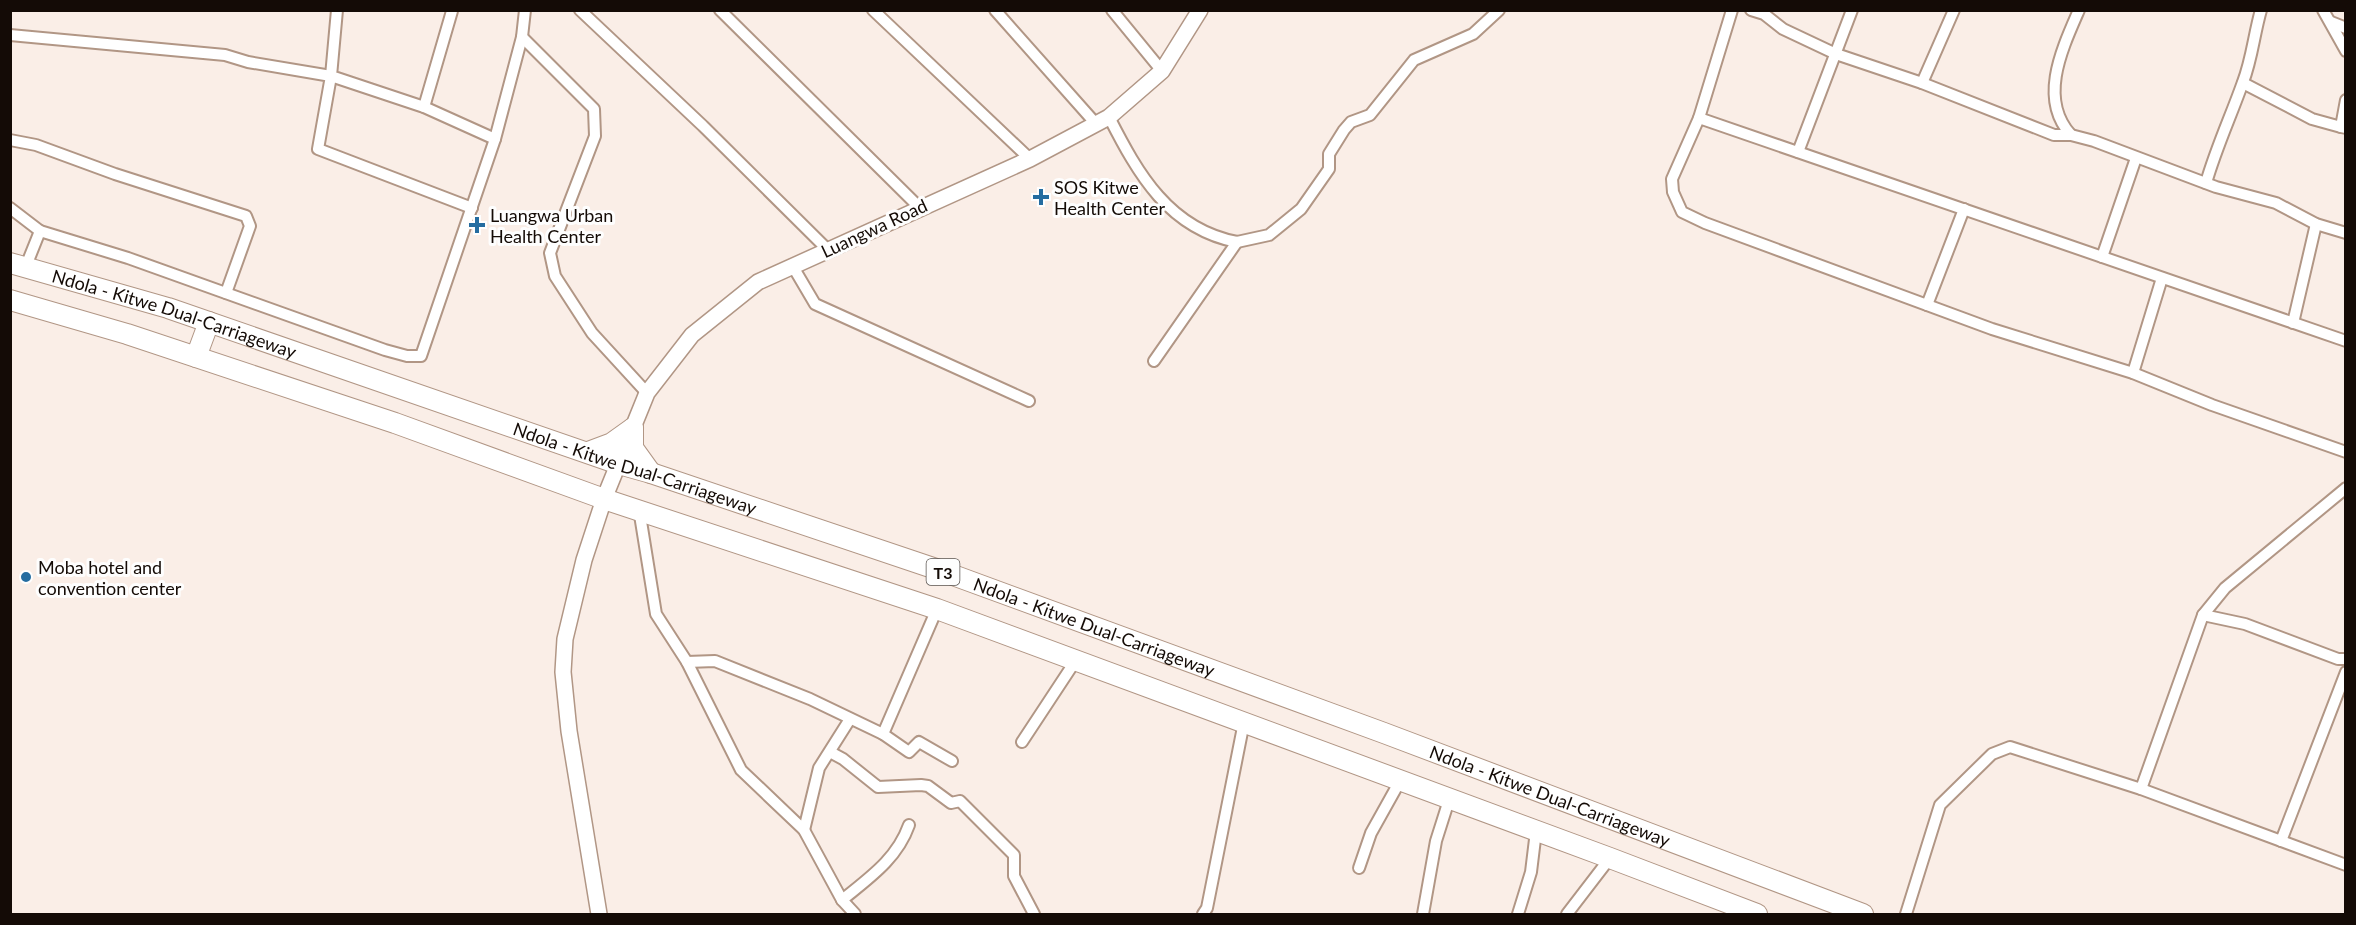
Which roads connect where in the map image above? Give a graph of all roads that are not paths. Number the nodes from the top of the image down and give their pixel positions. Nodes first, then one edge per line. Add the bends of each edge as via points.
1 (337, 10) edge
2 (525, 10) edge
3 (580, 10) edge
4 (720, 10) edge
5 (873, 10) edge
6 (995, 10) edge
7 (1112, 10) edge
8 (1200, 10) edge
9 (1499, 10) edge
10 (1732, 10) edge
11 (1752, 10) edge
12 (1852, 10) edge
13 (1954, 10) edge
14 (2079, 10) edge
15 (2261, 10) edge
16 (2323, 10) edge
17 (452, 11) edge
18 (2331, 22) junction
19 (2346, 28) edge
20 (10, 35) edge
21 (522, 38) junction
22 (2346, 51) edge
23 (1836, 54) junction
24 (1162, 71) junction
25 (331, 76) junction
26 (2243, 82) junction
27 (1922, 83) junction
28 (2346, 100) edge
29 (424, 107) junction
30 (1699, 118) junction
31 (1103, 121) junction
32 (2344, 128) edge
33 (2071, 135) junction
34 (495, 139) junction
35 (10, 140) edge
36 (1798, 152) junction
37 (2136, 158) junction
38 (1030, 159) junction
39 (2206, 183) junction
40 (919, 207) junction
41 (10, 208) edge
42 (472, 208) junction
43 (1964, 210) junction
44 (2316, 224) junction
45 (40, 231) junction
46 (2346, 233) edge
47 (1237, 242) junction
48 (827, 249) junction
49 (2102, 257) junction
50 (18, 264) edge
51 (792, 265) junction
52 (2162, 278) junction
53 (226, 293) junction
54 (10, 300) edge
55 (1927, 305) junction
56 (209, 322) junction
57 (2293, 323) junction
58 (2346, 341) edge
59 (196, 357) junction
60 (1154, 362) dead end
61 (2133, 373) junction
62 (647, 393) junction
63 (1029, 401) dead end
64 (633, 428) junction
65 (588, 452) junction
66 (2346, 452) edge
67 (619, 464) junction
68 (651, 473) junction
69 (2346, 488) edge
70 (604, 499) junction
71 (639, 509) junction
72 (936, 609) junction
73 (2203, 615) junction
74 (2346, 659) edge
75 (1076, 660) junction
76 (687, 662) junction
77 (2346, 672) edge
78 (849, 719) junction
79 (1244, 722) junction
80 (883, 734) junction
81 (1022, 742) dead end
82 (830, 752) junction
83 (952, 761) dead end
84 (1400, 781) junction
85 (2141, 789) junction
86 (1449, 800) junction
87 (909, 825) dead end
88 (804, 830) junction
89 (1536, 831) junction
90 (2282, 841) junction
91 (1610, 858) junction
92 (2346, 865) edge
93 (1359, 868) dead end
94 (842, 900) junction
95 (1207, 912) edge
96 (599, 915) edge
97 (855, 915) edge
98 (1034, 915) edge
99 (1423, 915) edge
100 (1518, 915) edge
101 (1567, 915) edge
102 (1757, 915) edge
103 (1863, 915) edge
104 (1906, 915) edge

1 - 25 street
2 - 21 street
3 - 48 street
4 - 40 street
5 - 38 street
6 - 31 street
7 - 24 street
8 - 24 street, Luangwa Road
9 - 47 street via 1473,34 1414,60 1370,115 1351,122 1329,154 1329,169 1284,226 1269,235
10 - 30 street
11 - 23 street
12 - 23 street
13 - 27 street
14 - 33 street via 2054,85 2055,111
15 - 26 street
16 - 18 street
17 - 29 street
18 - 19 street
18 - 22 street
20 - 25 street via 225,55
21 - 34 street
21 - 62 street via 594,109 595,136 550,253 551,268 592,333
23 - 27 street
23 - 36 street
24 - 31 street, Luangwa Road
25 - 29 street
25 - 42 street via 318,149
26 - 32 street via 2312,119
26 - 39 street
27 - 33 street via 2054,135
28 - 32 street
29 - 34 street
30 - 36 street
30 - 55 street via 1672,179 1682,212 1705,224
31 - 38 street, Luangwa Road
31 - 47 street via 1162,203 1200,230
33 - 37 street
34 - 42 street
35 - 53 street via 36,145 246,216 250,226
36 - 43 street
37 - 39 street
37 - 49 street
38 - 40 street, Luangwa Road
39 - 44 street via 2276,202
40 - 48 street, Luangwa Road
41 - 45 street
42 - 53 street via 421,356 385,350
43 - 49 street
43 - 55 street
44 - 46 street
44 - 57 street
45 - 50 street
45 - 53 street
47 - 60 street
48 - 51 street, Luangwa Road
49 - 52 street
50 - 56 highway, Ndola - Kitwe Dual-Carriageway / T3
51 - 62 street, Luangwa Road via 758,282 704,324
51 - 63 street via 815,304
52 - 57 street
52 - 61 street
54 - 59 highway, Ndola - Kitwe Dual-Carriageway / T3 via 63,313
55 - 61 street
56 - 59 highway
56 - 65 highway, Ndola - Kitwe Dual-Carriageway / T3
57 - 58 street
59 - 70 highway, Ndola - Kitwe Dual-Carriageway / T3 via 395,423
61 - 66 street
62 - 64 street, Luangwa Road
64 - 65 highway via 612,443
64 - 67 street, Luangwa Road
64 - 68 highway via 633,448
65 - 67 highway, Ndola - Kitwe Dual-Carriageway / T3
67 - 68 highway, Ndola - Kitwe Dual-Carriageway / T3
67 - 70 street, Luangwa Road
68 - 103 highway, Ndola - Kitwe Dual-Carriageway / T3 via 1020,600
69 - 73 street via 2225,588
70 - 71 highway, Ndola - Kitwe Dual-Carriageway / T3
70 - 96 street, Luangwa Road via 573,607 563,672
71 - 72 highway, Ndola - Kitwe Dual-Carriageway / T3
71 - 76 street via 654,609
72 - 75 highway, Ndola - Kitwe Dual-Carriageway / T3
72 - 80 street
73 - 74 street via 2245,624
73 - 85 street
75 - 79 highway, Ndola - Kitwe Dual-Carriageway / T3
75 - 81 street
76 - 78 street via 715,661
76 - 88 street via 741,770
77 - 90 street
78 - 80 street
78 - 82 street
79 - 84 highway, Ndola - Kitwe Dual-Carriageway / T3
79 - 95 street
80 - 83 street via 909,752 919,742
82 - 88 street via 819,768
82 - 98 street via 878,787 928,786 951,803 960,801 1014,855 1014,876
84 - 86 highway, Ndola - Kitwe Dual-Carriageway / T3
84 - 93 street via 1371,833
85 - 90 street
85 - 104 street via 2010,747 1992,754 1940,806
86 - 89 highway, Ndola - Kitwe Dual-Carriageway / T3
86 - 99 street via 1436,841
87 - 94 street via 903,843 880,870
88 - 94 street
89 - 91 highway, Ndola - Kitwe Dual-Carriageway / T3
89 - 100 street via 1531,872
90 - 92 street
91 - 101 street
91 - 102 highway, Ndola - Kitwe Dual-Carriageway / T3
94 - 97 street

